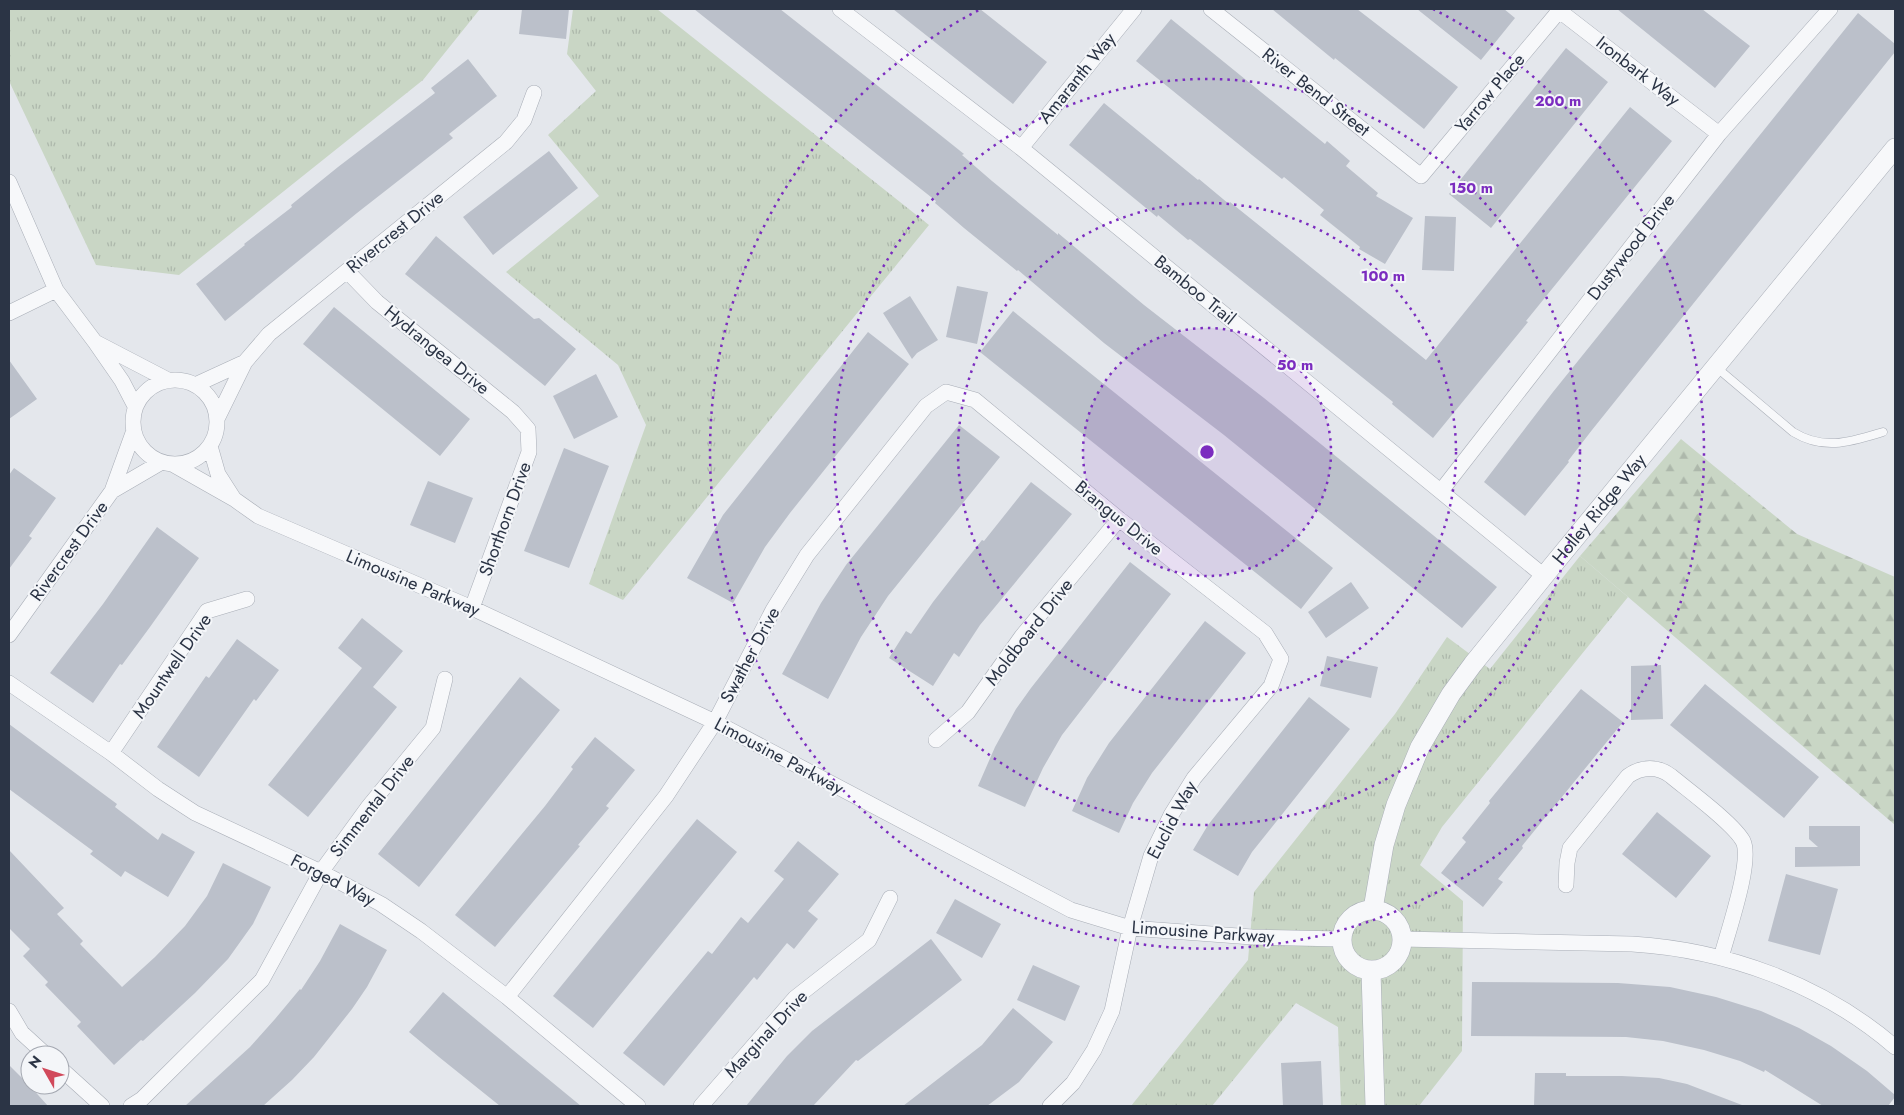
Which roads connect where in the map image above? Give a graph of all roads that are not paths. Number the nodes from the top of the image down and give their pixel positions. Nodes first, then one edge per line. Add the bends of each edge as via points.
1 (840, 9) edge
2 (1134, 9) edge
3 (1210, 9) edge
4 (1830, 9) edge
5 (1558, 10) edge
6 (534, 93) dead end
7 (1719, 134) junction
8 (1021, 148) junction
9 (1895, 148) edge
10 (1421, 176) joint
11 (9, 182) edge
12 (347, 271) junction
13 (56, 290) junction
14 (9, 313) edge
15 (95, 342) junction
16 (245, 362) junction
17 (1716, 367) junction
18 (168, 380) junction
19 (195, 385) junction
20 (946, 392) joint
21 (135, 406) junction
22 (217, 419) junction
23 (528, 429) joint
24 (1883, 432) dead end
25 (133, 433) junction
26 (210, 446) junction
27 (167, 464) junction
28 (112, 491) junction
29 (1441, 491) junction
30 (234, 499) junction
31 (1119, 519) junction
32 (1544, 576) junction
33 (247, 599) dead end
34 (472, 608) junction
35 (9, 635) edge
36 (1281, 659) joint
37 (445, 679) dead end
38 (9, 683) edge
39 (716, 722) junction
40 (936, 740) dead end
41 (111, 753) junction
42 (321, 872) junction
43 (1566, 884) dead end
44 (890, 898) dead end
45 (1373, 909) junction
46 (1130, 928) junction
47 (1341, 939) junction
48 (1402, 940) junction
49 (1721, 958) junction
50 (1371, 971) junction
51 (506, 997) junction
52 (9, 1011) edge
53 (35, 1045) edge
54 (1895, 1047) edge
55 (70, 1077) edge
56 (102, 1106) edge
57 (131, 1106) edge
58 (638, 1106) edge
59 (701, 1106) edge
60 (1050, 1106) edge
61 (1376, 1106) edge

1 - 8 street, Bamboo Trail
2 - 8 street, Amaranth Way
3 - 10 street, River Bend Street
4 - 7 street, Dustywood Drive
5 - 7 street, Ironbark Way
5 - 10 street, Yarrow Place
6 - 12 street, Rivercrest Drive via 524,120 506,142
7 - 29 street, Dustywood Drive
8 - 29 street, Bamboo Trail
9 - 17 street, Holley Ridge Way
11 - 13 street
12 - 16 street, Rivercrest Drive via 269,334
12 - 23 street, Hydrangea Drive via 377,302 513,412
13 - 14 street
13 - 15 street
15 - 18 street
15 - 21 street
16 - 19 street, Rivercrest Drive
16 - 22 street, Rivercrest Drive
17 - 24 lane via 1804,438 1819,443 1848,442
17 - 32 street, Holley Ridge Way
18 - 19 street via 182,380
18 - 21 street via 154,385
19 - 22 street via 214,406
20 - 31 street, Brangus Drive via 975,400
20 - 39 street, Swather Drive via 926,406 806,555 773,610
21 - 25 street
22 - 26 street via 216,434
23 - 34 street, Shorthorn Drive via 529,452
25 - 27 street via 148,456
25 - 28 street, Rivercrest Drive
26 - 27 street via 188,463
26 - 30 street, Limousine Parkway via 218,474
27 - 28 street, Rivercrest Drive
27 - 30 street, Limousine Parkway
28 - 35 street, Rivercrest Drive
29 - 32 street, Bamboo Trail
30 - 34 street, Limousine Parkway via 258,516
31 - 36 street, Brangus Drive via 1265,633
31 - 40 street, Moldboard Drive via 1022,636 968,712
32 - 45 street, Holley Ridge Way via 1463,679 1420,747 1389,824
33 - 41 street, Mountwell Drive via 207,611
34 - 39 street, Limousine Parkway
36 - 46 street, Euclid Way via 1271,686 1194,778 1171,814 1151,856
37 - 42 street, Simmental Drive via 433,728
38 - 41 street, Forged Way
39 - 46 street, Limousine Parkway via 1071,910
39 - 51 street, Swather Drive via 666,796
41 - 42 street, Forged Way via 195,813
42 - 51 street, Forged Way via 421,930
42 - 57 street, Simmental Drive via 262,980 142,1099
43 - 49 street via 1570,848 1628,776 1647,768 1661,770 1727,824 1745,849 1744,869
44 - 59 street, Marginal Drive via 869,940 795,998
45 - 47 street via 1355,914 1348,921
45 - 48 street via 1394,918
46 - 47 street, Limousine Parkway via 1252,937
46 - 60 street, Euclid Way via 1112,1011 1094,1050 1073,1083
47 - 50 street via 1346,958 1361,969
48 - 49 street via 1632,944
48 - 50 street via 1393,962
49 - 54 street via 1770,973 1810,991 1857,1018
50 - 61 street
51 - 58 street, Forged Way
52 - 53 street via 22,1033
55 - 56 street

